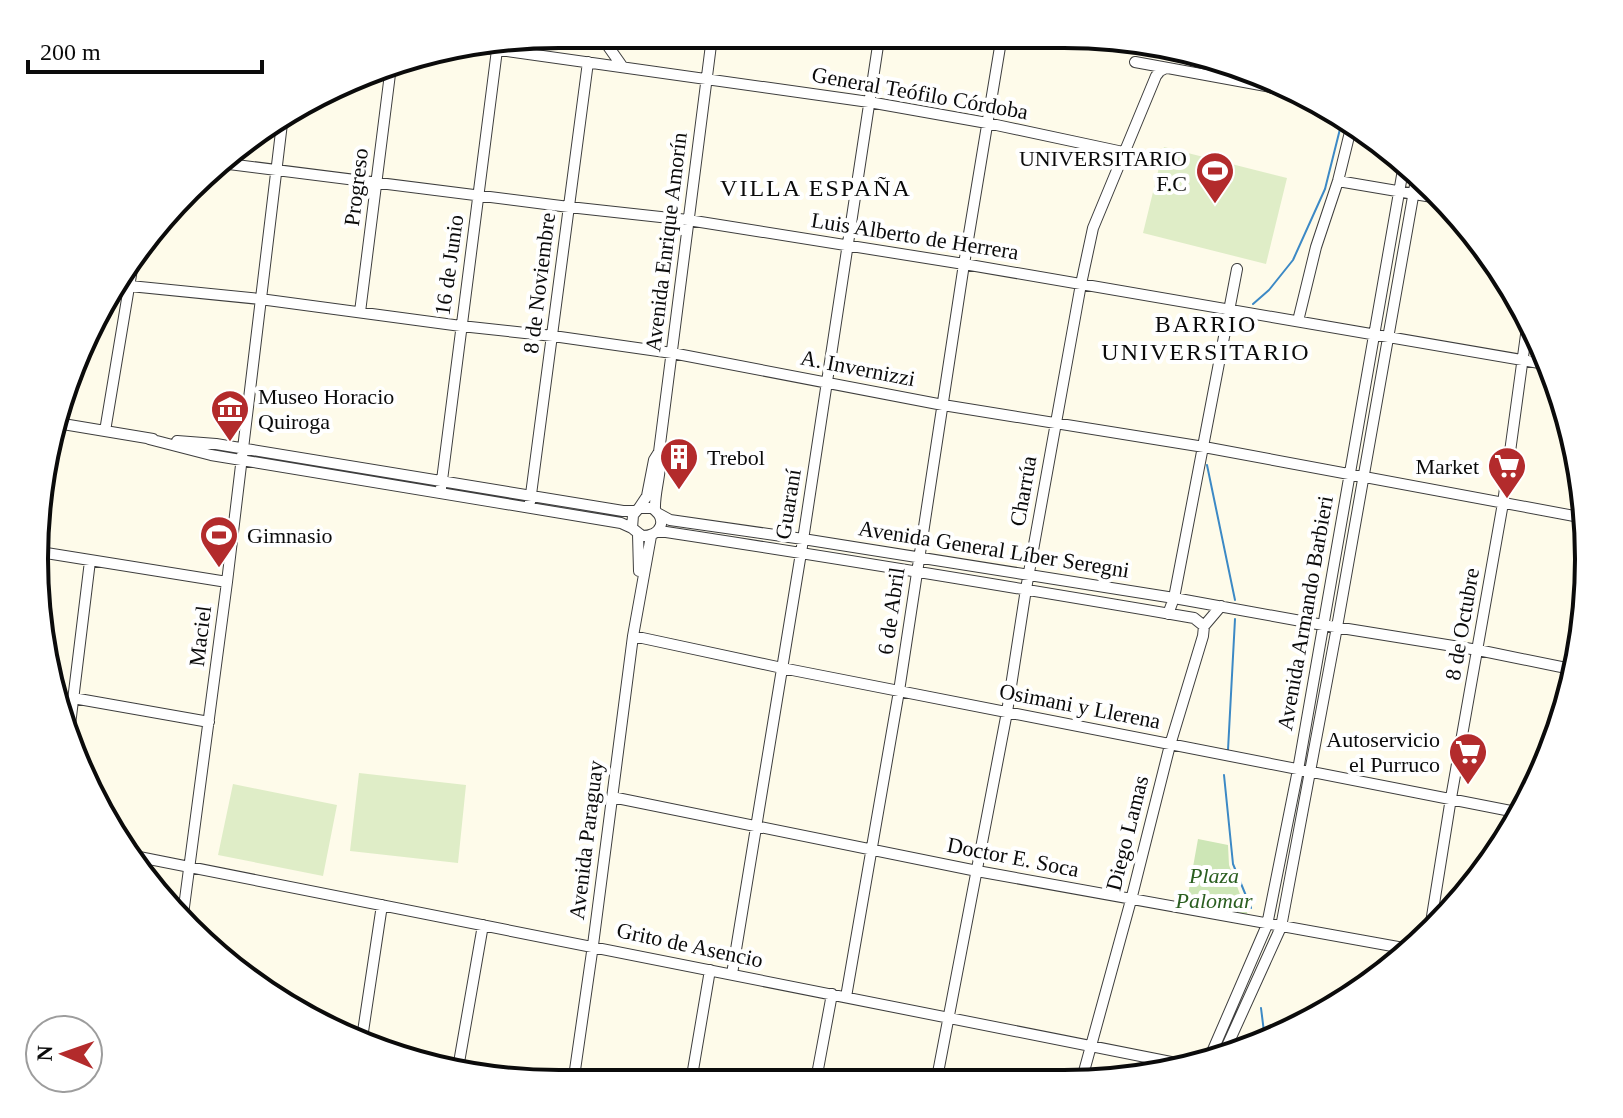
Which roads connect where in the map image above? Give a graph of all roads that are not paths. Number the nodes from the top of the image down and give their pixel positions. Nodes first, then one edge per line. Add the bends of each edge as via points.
1 (609, 48) edge
2 (711, 48) edge
3 (878, 48) edge
4 (1000, 48) edge
5 (519, 50) edge
6 (497, 52) edge
7 (588, 62) junction
8 (1135, 62) dead end
9 (622, 66) junction
10 (1166, 68) junction
11 (390, 77) edge
12 (707, 79) junction
13 (1242, 80) edge
14 (869, 102) junction
15 (987, 123) junction
16 (281, 130) edge
17 (1349, 135) edge
18 (1123, 152) junction
19 (235, 165) edge
20 (276, 170) junction
21 (1402, 176) edge
22 (1338, 181) junction
23 (377, 183) junction
24 (1414, 188) edge
25 (1400, 192) junction
26 (1413, 194) junction
27 (479, 196) junction
28 (1422, 196) edge
29 (569, 207) junction
30 (688, 220) junction
31 (848, 246) junction
32 (964, 264) junction
33 (1237, 269) dead end
34 (1081, 284) junction
35 (127, 285) edge
36 (123, 292) edge
37 (260, 299) junction
38 (1229, 309) junction
39 (360, 312) junction
40 (1298, 321) junction
41 (461, 326) junction
42 (1374, 335) junction
43 (553, 336) junction
44 (1387, 337) junction
45 (1525, 340) edge
46 (672, 353) junction
47 (1522, 360) junction
48 (1536, 362) edge
49 (827, 383) junction
50 (943, 405) junction
51 (1056, 423) junction
52 (66, 424) edge
53 (105, 431) junction
54 (149, 439) junction
55 (1204, 447) junction
56 (242, 448) junction
57 (659, 452) junction
58 (242, 460) junction
59 (1350, 475) junction
60 (1364, 477) junction
61 (442, 481) junction
62 (440, 494) junction
63 (531, 496) junction
64 (1503, 503) junction
65 (529, 508) junction
66 (637, 510) junction
67 (657, 512) junction
68 (1573, 516) edge
69 (635, 531) junction
70 (654, 534) junction
71 (803, 539) junction
72 (48, 553) edge
73 (801, 553) junction
74 (919, 557) junction
75 (90, 561) junction
76 (917, 571) junction
77 (1028, 576) junction
78 (227, 582) junction
79 (1026, 589) junction
80 (1174, 598) junction
81 (638, 601) junction
82 (1221, 606) junction
83 (1168, 614) junction
84 (1323, 625) junction
85 (1204, 626) junction
86 (1337, 627) junction
87 (633, 636) junction
88 (1478, 650) junction
89 (1563, 667) edge
90 (782, 668) junction
91 (899, 691) junction
92 (73, 698) junction
93 (71, 712) edge
94 (1007, 712) junction
95 (209, 722) junction
96 (1170, 745) junction
97 (1298, 770) junction
98 (1311, 772) junction
99 (612, 797) junction
100 (1451, 798) junction
101 (1509, 810) edge
102 (757, 828) junction
103 (872, 850) junction
104 (145, 858) edge
105 (188, 866) junction
106 (977, 871) junction
107 (1131, 900) junction
108 (184, 905) edge
109 (382, 905) junction
110 (1433, 912) edge
111 (483, 925) junction
112 (1267, 925) junction
113 (1281, 927) junction
114 (593, 945) junction
115 (1396, 947) edge
116 (710, 970) junction
117 (732, 974) junction
118 (832, 994) junction
119 (846, 997) junction
120 (948, 1017) junction
121 (363, 1031) edge
122 (1229, 1043) edge
123 (1091, 1045) junction
124 (1214, 1047) edge
125 (459, 1060) edge
126 (1163, 1060) edge
127 (1084, 1069) edge
128 (575, 1070) edge
129 (693, 1070) edge
130 (818, 1070) edge
131 (938, 1070) edge

1 - 9 street
2 - 12 street, Avenida Enrique Amorín
3 - 14 street, Guaraní
4 - 15 street, 6 de Abril
5 - 7 street, General Teófilo Córdoba
6 - 27 street, 16 de Junio
7 - 9 street, General Teófilo Córdoba
7 - 29 street, 8 de Noviembre
8 - 10 street
9 - 12 street, General Teófilo Córdoba
10 - 13 street
10 - 18 street, Charrúa via 1156,76
11 - 23 street, Progreso
12 - 14 street, General Teófilo Córdoba
12 - 30 street, Avenida Enrique Amorín
14 - 15 street, General Teófilo Córdoba
14 - 31 street, Guaraní
15 - 18 street, General Teófilo Córdoba
15 - 32 street, 6 de Abril
16 - 20 street, Maciel
17 - 22 street
18 - 34 street, Charrúa via 1093,228
19 - 20 street, Luis Alberto de Herrera
20 - 23 street, Luis Alberto de Herrera
20 - 37 street, Maciel
21 - 25 street, Avenida Armando Barbieri
22 - 25 street
22 - 40 street
23 - 27 street, Luis Alberto de Herrera
23 - 39 street, Progreso
24 - 26 street, Avenida Armando Barbieri
25 - 26 street
25 - 42 street, Avenida Armando Barbieri
26 - 28 street
26 - 44 street, Avenida Armando Barbieri
27 - 29 street, Luis Alberto de Herrera
27 - 41 street, 16 de Junio
29 - 30 street, Luis Alberto de Herrera
29 - 43 street, 8 de Noviembre
30 - 31 street, Luis Alberto de Herrera
30 - 46 street, Avenida Enrique Amorín
31 - 32 street, Luis Alberto de Herrera
31 - 49 street, Guaraní
32 - 34 street, Luis Alberto de Herrera
32 - 50 street, 6 de Abril
33 - 38 street
34 - 38 street, Luis Alberto de Herrera
34 - 51 street, Charrúa
35 - 37 street, A. Invernizzi
36 - 53 street
37 - 39 street, A. Invernizzi
37 - 56 street, Maciel
38 - 40 street, Luis Alberto de Herrera
38 - 55 street
39 - 41 street, A. Invernizzi
40 - 42 street, Luis Alberto de Herrera
41 - 43 street, A. Invernizzi
41 - 61 street, 16 de Junio
42 - 44 street, Luis Alberto de Herrera
42 - 59 street, Avenida Armando Barbieri
43 - 46 street, A. Invernizzi
43 - 63 street, 8 de Noviembre
44 - 47 street, Luis Alberto de Herrera
44 - 60 street, Avenida Armando Barbieri
45 - 47 street, 8 de Octubre
46 - 49 street, A. Invernizzi
46 - 57 street, Avenida Enrique Amorín
47 - 48 street, Luis Alberto de Herrera
47 - 64 street, 8 de Octubre
49 - 50 street, A. Invernizzi
49 - 71 street, Guaraní
50 - 51 street, A. Invernizzi
50 - 74 street, 6 de Abril
51 - 55 street, A. Invernizzi
51 - 77 street, Charrúa
52 - 53 street
53 - 54 street
54 - 56 street
54 - 58 street
55 - 59 street, A. Invernizzi
55 - 80 street
56 - 58 street, Maciel
56 - 61 street
57 - 66 street, Avenida Enrique Amorín via 647,496
57 - 67 street, Avenida Enrique Amorín
58 - 62 street
58 - 78 street, Maciel
59 - 60 street, A. Invernizzi
59 - 84 street, Avenida Armando Barbieri
60 - 64 street, A. Invernizzi
60 - 86 street, Avenida Armando Barbieri
61 - 62 street, 16 de Junio
61 - 63 street
62 - 65 street
63 - 65 street, 8 de Noviembre
63 - 66 street
64 - 68 street, A. Invernizzi
64 - 88 street, 8 de Octubre
65 - 69 street via 621,523
66 - 67 street via 648,507
66 - 69 street via 631,519
67 - 70 street via 661,524
67 - 71 street, Avenida General Líber Seregni via 670,520
69 - 70 street via 647,537
69 - 81 street, Avenida Paraguay
70 - 73 street, Avenida General Líber Seregni
70 - 81 street, Avenida Paraguay
71 - 73 street, Guaraní
71 - 74 street, Avenida General Líber Seregni
72 - 75 street
73 - 76 street, Avenida General Líber Seregni
73 - 90 street, Guaraní
74 - 76 street, 6 de Abril
74 - 77 street, Avenida General Líber Seregni
75 - 78 street
75 - 92 street
76 - 79 street, Avenida General Líber Seregni
76 - 91 street, 6 de Abril
77 - 79 street, Charrúa
77 - 80 street, Avenida General Líber Seregni
78 - 95 street, Maciel
79 - 83 street, Avenida General Líber Seregni
79 - 94 street, Charrúa
80 - 82 street, Avenida General Líber Seregni
80 - 83 street
81 - 87 street, Avenida Paraguay
82 - 84 street, Avenida General Líber Seregni
82 - 85 street, Diego Lamas
83 - 85 street, Avenida General Líber Seregni via 1194,618
84 - 86 street, Avenida General Líber Seregni
84 - 97 street, Avenida Armando Barbieri
85 - 96 street, Diego Lamas
86 - 88 street, Avenida General Líber Seregni
86 - 98 street, Avenida Armando Barbieri
87 - 90 street, Osimani y Llerena
87 - 99 street, Avenida Paraguay
88 - 89 street, Avenida General Líber Seregni
88 - 100 street, 8 de Octubre
90 - 91 street, Osimani y Llerena
90 - 102 street, Guaraní
91 - 94 street, Osimani y Llerena
91 - 103 street, 6 de Abril
92 - 93 street
92 - 95 street
94 - 96 street, Osimani y Llerena
94 - 106 street, Charrúa
95 - 105 street, Maciel
96 - 97 street, Osimani y Llerena
96 - 107 street, Diego Lamas
97 - 98 street, Osimani y Llerena
97 - 112 street, Avenida Armando Barbieri
98 - 100 street, Osimani y Llerena
98 - 113 street, Avenida Armando Barbieri
99 - 102 street, Doctor E. Soca
99 - 114 street, Avenida Paraguay
100 - 101 street, Osimani y Llerena
100 - 110 street, 8 de Octubre
102 - 103 street, Doctor E. Soca
102 - 117 street, Guaraní
103 - 106 street, Doctor E. Soca
103 - 119 street, 6 de Abril
104 - 105 street, Grito de Asencio
105 - 108 street, Maciel
105 - 109 street, Grito de Asencio
106 - 107 street, Doctor E. Soca
106 - 120 street, Charrúa
107 - 112 street, Doctor E. Soca
107 - 123 street, Diego Lamas
109 - 111 street, Grito de Asencio
109 - 121 street
111 - 114 street, Grito de Asencio
111 - 125 street
112 - 113 street, Doctor E. Soca
112 - 124 street, Avenida Armando Barbieri
113 - 115 street, Doctor E. Soca
113 - 122 street, Avenida Armando Barbieri
114 - 116 street, Grito de Asencio
114 - 128 street, Avenida Paraguay
116 - 117 street, Grito de Asencio
116 - 129 street
117 - 118 street, Grito de Asencio
118 - 119 street, Grito de Asencio
118 - 130 street
119 - 120 street, Grito de Asencio
120 - 123 street, Grito de Asencio
120 - 131 street, Charrúa
123 - 126 street, Grito de Asencio
123 - 127 street, Diego Lamas

